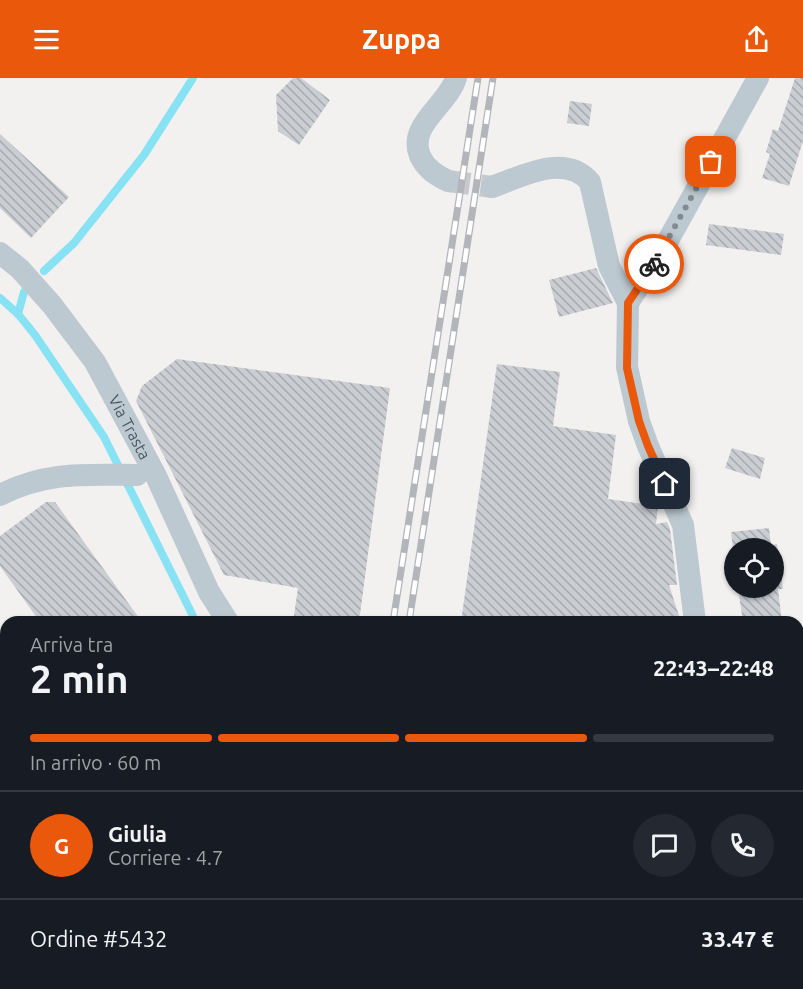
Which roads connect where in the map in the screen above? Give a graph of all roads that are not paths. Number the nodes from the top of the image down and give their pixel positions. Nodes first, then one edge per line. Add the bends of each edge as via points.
1 (456, 78) edge
2 (758, 78) edge
3 (448, 181) tunnel mouth
4 (492, 187) tunnel mouth
5 (0, 253) edge
6 (628, 303) junction
7 (137, 475) dead end
8 (0, 495) edge
9 (224, 616) edge
10 (694, 616) edge

1 - 3 street via 448,96 422,127 417,143 429,169
2 - 6 street via 665,246
4 - 6 street via 543,169 569,168 583,174 590,182 609,266
5 - 9 street, Via Trasta via 52,305 95,362
6 - 10 street via 627,368 645,438 683,525
7 - 8 street via 65,475 33,481

